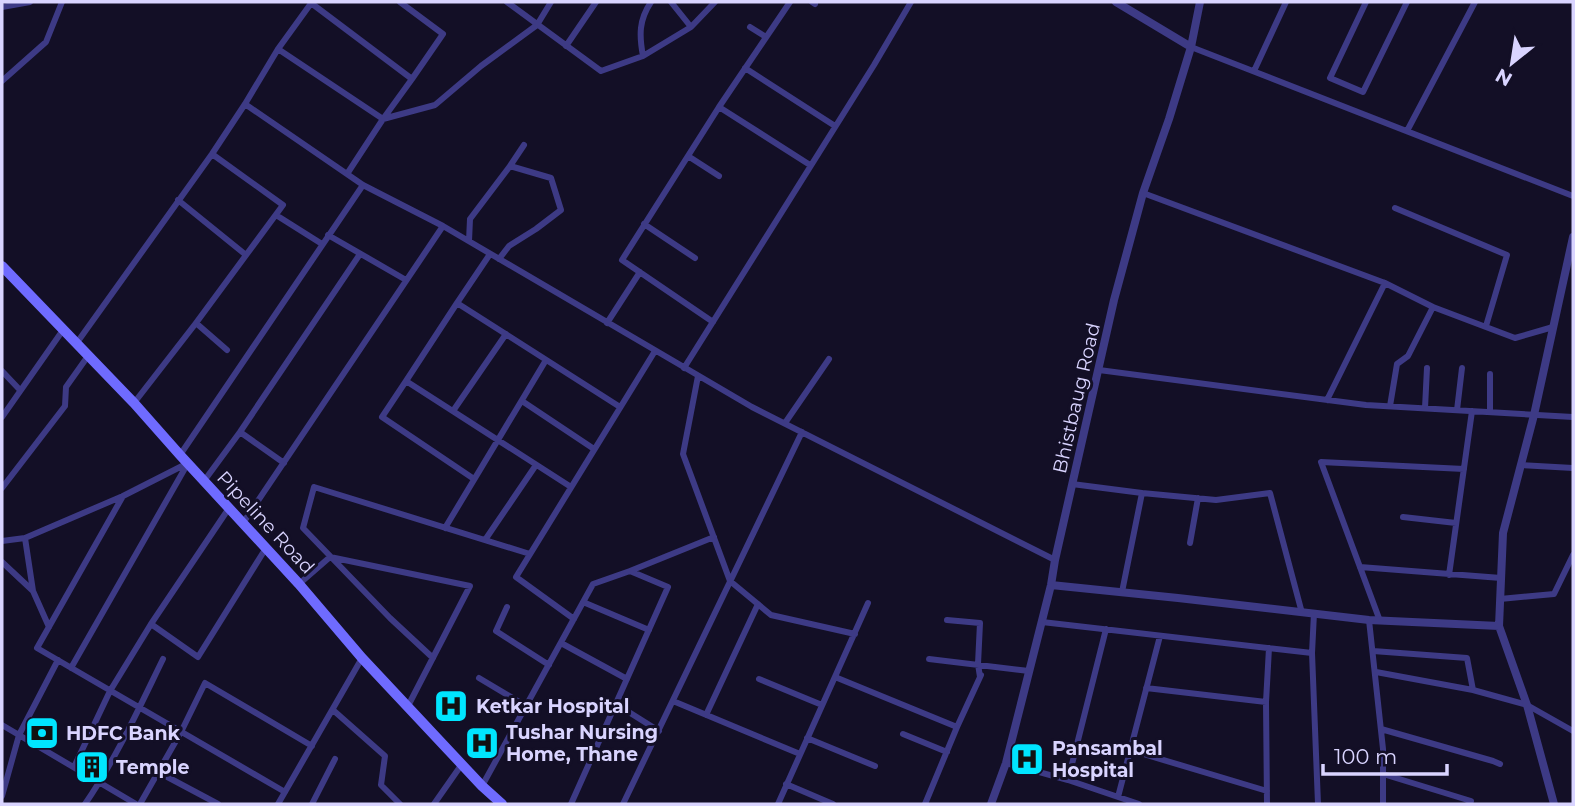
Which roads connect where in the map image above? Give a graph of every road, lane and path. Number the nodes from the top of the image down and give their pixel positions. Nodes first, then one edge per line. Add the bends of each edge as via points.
1 (30, 2) edge
2 (62, 2) edge
3 (312, 2) edge
4 (400, 2) edge
5 (507, 2) edge
6 (551, 2) edge
7 (596, 2) edge
8 (651, 2) edge
9 (671, 2) edge
10 (715, 2) edge
11 (790, 2) edge
12 (911, 2) edge
13 (1116, 2) edge
14 (1200, 2) edge
15 (1286, 2) edge
16 (1366, 2) edge
17 (1407, 2) edge
18 (1475, 2) edge
19 (2, 7) edge
20 (537, 25) junction
21 (691, 27) junction
22 (750, 27) dead end
23 (766, 37) junction
24 (566, 46) junction
25 (1191, 47) junction
26 (278, 49) junction
27 (643, 56) junction
28 (745, 68) junction
29 (1254, 71) junction
30 (412, 79) junction
31 (2, 81) edge
32 (246, 104) junction
33 (719, 107) junction
34 (383, 119) junction
35 (835, 126) junction
36 (1407, 131) junction
37 (524, 145) dead end
38 (212, 153) junction
39 (688, 156) junction
40 (810, 165) junction
41 (510, 166) junction
42 (347, 174) junction
43 (719, 176) dead end
44 (363, 185) junction
45 (1143, 193) junction
46 (1573, 196) edge
47 (178, 201) junction
48 (1395, 208) dead end
49 (276, 215) junction
50 (644, 225) junction
51 (443, 226) junction
52 (328, 235) junction
53 (1573, 237) edge
54 (469, 241) junction
55 (322, 244) junction
56 (360, 254) junction
57 (490, 254) junction
58 (246, 255) junction
59 (1571, 256) edge
60 (695, 258) dead end
61 (499, 259) junction
62 (2, 266) edge
63 (639, 272) junction
64 (406, 280) junction
65 (1385, 283) junction
66 (457, 303) junction
67 (1433, 307) junction
68 (713, 322) junction
69 (196, 323) junction
70 (607, 323) junction
71 (1486, 326) junction
72 (1553, 327) junction
73 (62, 330) junction
74 (506, 334) junction
75 (76, 344) junction
76 (227, 350) dead end
77 (655, 351) junction
78 (88, 356) junction
79 (830, 359) dead end
80 (546, 360) junction
81 (684, 368) junction
82 (1462, 368) dead end
83 (1427, 369) dead end
84 (1099, 370) junction
85 (2, 372) edge
86 (1490, 374) dead end
87 (698, 376) junction
88 (406, 380) junction
89 (20, 390) junction
90 (1327, 400) junction
91 (522, 401) junction
92 (134, 403) junction
93 (1390, 406) junction
94 (620, 407) junction
95 (1425, 408) junction
96 (1457, 410) junction
97 (453, 411) junction
98 (1472, 411) junction
99 (1489, 412) junction
100 (1534, 415) junction
101 (2, 417) edge
102 (1573, 417) edge
103 (785, 423) junction
104 (240, 432) junction
105 (802, 432) junction
106 (499, 440) junction
107 (594, 449) junction
108 (180, 455) junction
109 (188, 463) junction
110 (284, 463) junction
111 (536, 465) junction
112 (1521, 465) junction
113 (1573, 468) edge
114 (1464, 469) junction
115 (474, 479) junction
116 (204, 481) junction
117 (1072, 484) junction
118 (571, 487) junction
119 (2, 488) edge
120 (1142, 493) junction
121 (123, 496) junction
122 (1198, 498) junction
123 (229, 508) junction
124 (1403, 517) dead end
125 (243, 523) junction
126 (1456, 523) junction
127 (445, 528) junction
128 (714, 537) junction
129 (25, 538) junction
130 (485, 540) junction
131 (2, 541) edge
132 (1190, 542) dead end
133 (266, 548) junction
134 (530, 554) junction
135 (1573, 555) edge
136 (330, 556) junction
137 (1055, 560) junction
138 (2, 562) edge
139 (1360, 566) junction
140 (630, 571) junction
141 (1449, 575) junction
142 (1501, 578) junction
143 (730, 581) junction
144 (299, 584) junction
145 (1051, 585) junction
146 (33, 591) junction
147 (1122, 592) junction
148 (1500, 599) junction
149 (583, 602) junction
150 (869, 603) dead end
151 (758, 604) junction
152 (507, 607) dead end
153 (1314, 613) junction
154 (1302, 614) junction
155 (574, 619) junction
156 (947, 620) dead end
157 (1369, 620) junction
158 (1380, 621) junction
159 (1042, 622) junction
160 (151, 624) junction
161 (1499, 626) junction
162 (49, 627) junction
163 (1106, 629) junction
164 (649, 630) junction
165 (855, 634) junction
166 (1160, 636) junction
167 (561, 643) junction
168 (1269, 648) junction
169 (1373, 651) junction
170 (1312, 653) junction
171 (362, 657) junction
172 (433, 658) junction
173 (163, 659) dead end
174 (929, 659) dead end
175 (58, 660) junction
176 (549, 665) junction
177 (981, 665) junction
178 (71, 668) junction
179 (1029, 671) junction
180 (1376, 672) junction
181 (479, 677) dead end
182 (835, 677) junction
183 (627, 679) junction
184 (759, 679) dead end
185 (1146, 688) junction
186 (1473, 690) junction
187 (110, 691) junction
188 (673, 701) junction
189 (1266, 702) junction
190 (616, 704) junction
191 (822, 705) junction
192 (1527, 705) junction
193 (408, 706) junction
194 (526, 706) junction
195 (139, 708) junction
196 (332, 710) junction
197 (706, 715) junction
198 (2, 725) edge
199 (957, 727) junction
200 (1381, 729) junction
201 (659, 731) junction
202 (1573, 731) edge
203 (181, 732) junction
204 (903, 734) dead end
205 (19, 735) junction
206 (807, 738) junction
207 (312, 746) junction
208 (1130, 750) junction
209 (947, 752) junction
210 (800, 754) junction
211 (335, 759) dead end
212 (1006, 762) junction
213 (462, 764) junction
214 (1500, 764) dead end
215 (874, 766) dead end
216 (74, 767) junction
217 (158, 772) junction
218 (1383, 774) junction
219 (1068, 780) junction
220 (99, 783) junction
221 (786, 783) junction
222 (482, 786) junction
223 (1267, 791) junction
224 (285, 792) junction
225 (2, 796) edge
226 (1118, 797) junction
227 (85, 804) edge
228 (138, 804) edge
229 (218, 804) edge
230 (278, 804) edge
231 (312, 804) edge
232 (400, 804) edge
233 (434, 804) edge
234 (502, 804) edge
235 (571, 804) edge
236 (623, 804) edge
237 (778, 804) edge
238 (833, 804) edge
239 (925, 804) edge
240 (991, 804) edge
241 (1139, 804) edge
242 (1267, 804) edge
243 (1318, 804) edge
244 (1382, 804) edge
245 (1468, 804) edge
246 (1554, 804) edge

1 - 19 street
2 - 31 street via 46,42
3 - 26 street
3 - 30 street
4 - 30 street via 443,34
5 - 20 street
6 - 20 street
7 - 24 street
8 - 27 street via 643,14
9 - 21 street
10 - 21 street
11 - 23 street
12 - 35 street
13 - 25 street
14 - 25 street, Bhistbaug Road
15 - 29 street
16 - 17 street via 1331,78 1363,92
18 - 36 street
20 - 24 street
20 - 34 street via 435,105
21 - 27 street
22 - 23 street
23 - 28 street
24 - 27 street via 601,71
25 - 29 street
25 - 45 street, Bhistbaug Road
26 - 32 street
26 - 34 street
28 - 33 street
28 - 35 street
29 - 36 street
30 - 34 street
32 - 38 street
32 - 42 street
33 - 39 street
33 - 40 street
34 - 42 street
35 - 40 street
36 - 46 street
37 - 41 street
38 - 47 street
38 - 49 street via 283,205
39 - 43 street
39 - 50 street
40 - 68 street
41 - 54 street via 470,219
41 - 61 street via 551,178 561,210 509,246
42 - 44 street
44 - 51 street
44 - 52 street
45 - 65 street
45 - 84 street, Bhistbaug Road
47 - 58 street
47 - 75 street
48 - 71 street via 1507,255
49 - 55 street
49 - 58 street
50 - 60 street
50 - 63 street via 622,260
51 - 54 street
51 - 64 street
52 - 55 street
52 - 56 street
53 - 59 street
54 - 57 street
55 - 108 street
56 - 64 street
56 - 104 street
57 - 61 street
57 - 66 street
58 - 69 street
59 - 72 street
61 - 70 street
62 - 73 main road, Pipeline Road
63 - 68 street
63 - 70 street
64 - 110 street
65 - 67 street
65 - 90 street
66 - 74 street
66 - 88 street
67 - 71 street
67 - 93 street via 1408,356 1397,364
68 - 81 street
69 - 76 street
69 - 92 street
70 - 77 street
71 - 72 street via 1515,338
72 - 100 street
73 - 75 main road, Pipeline Road
73 - 89 street
74 - 80 street
74 - 97 street
75 - 78 main road, Pipeline Road
77 - 81 street
77 - 94 street
78 - 92 main road, Pipeline Road
78 - 119 street via 66,387 65,406
79 - 103 street
80 - 91 street
80 - 94 street
81 - 87 street
82 - 96 street
83 - 95 street
84 - 90 street
84 - 117 street, Bhistbaug Road
85 - 89 street
86 - 99 street
87 - 103 street
87 - 128 street via 683,454
88 - 97 street
88 - 115 street via 382,417
89 - 101 street
90 - 93 street
91 - 106 street
91 - 107 street
92 - 108 main road, Pipeline Road
93 - 95 street
94 - 107 street
95 - 96 street
96 - 98 street
97 - 106 street
98 - 99 street
98 - 114 street
99 - 100 street
100 - 102 street
100 - 112 street
103 - 105 street
104 - 110 street
104 - 116 street
105 - 137 street
105 - 143 street
106 - 111 street
106 - 115 street
107 - 118 street
108 - 109 main road, Pipeline Road
109 - 116 main road, Pipeline Road
109 - 121 street
109 - 178 street
110 - 125 street
111 - 118 street
111 - 130 street
112 - 113 street
112 - 142 street via 1503,533
114 - 126 street
114 - 139 street via 1321,462
115 - 127 street
116 - 123 main road, Pipeline Road
117 - 120 street
117 - 137 street, Bhistbaug Road
118 - 134 street
120 - 122 street
120 - 147 street
121 - 129 street
121 - 162 street
122 - 132 street
122 - 154 street via 1270,493
123 - 125 main road, Pipeline Road
123 - 160 street
124 - 126 street
125 - 133 main road, Pipeline Road
126 - 141 street
127 - 130 street
127 - 136 street via 314,487 303,528
128 - 140 street
128 - 143 street
129 - 131 street
129 - 146 street
130 - 134 street
133 - 144 main road, Pipeline Road
133 - 160 street via 198,657
134 - 155 street via 516,577
135 - 148 street via 1554,594
136 - 144 street
136 - 172 street
136 - 172 street via 470,586
137 - 145 street, Bhistbaug Road
138 - 146 street
139 - 141 street
139 - 158 street
140 - 149 street via 593,584
140 - 164 street via 668,587
141 - 142 street
142 - 148 street
143 - 151 street
143 - 188 street
144 - 171 main road, Pipeline Road
145 - 147 street
145 - 159 street, Bhistbaug Road
146 - 162 street
147 - 154 street
148 - 161 street
149 - 155 street
149 - 164 street
150 - 165 street
151 - 165 street via 771,615
151 - 197 street
152 - 176 street via 496,631
153 - 154 street
153 - 157 street
153 - 170 street
155 - 167 street
156 - 177 street via 980,623
157 - 158 street
157 - 169 street
158 - 161 street
159 - 163 street
159 - 179 street, Bhistbaug Road
160 - 187 street
161 - 192 street
162 - 175 street via 37,648
163 - 166 street
163 - 219 street
164 - 183 street
165 - 182 street
166 - 168 street
166 - 185 street
167 - 176 street
167 - 183 street
168 - 170 street
168 - 189 street
169 - 180 street
169 - 186 street via 1467,659
170 - 243 street
171 - 193 main road, Pipeline Road
171 - 196 street
172 - 193 street
173 - 195 street
174 - 177 street
175 - 178 street
175 - 205 street
176 - 194 street
177 - 179 street
177 - 199 street
178 - 187 street
179 - 212 street, Bhistbaug Road
180 - 186 street
180 - 200 street
181 - 194 street
182 - 191 street
182 - 199 street
183 - 190 street
184 - 191 street
185 - 189 street
185 - 208 street
186 - 192 street
187 - 195 street
187 - 216 street
188 - 197 street
188 - 201 street
189 - 223 street
190 - 201 street
190 - 235 street
191 - 206 street
192 - 202 street
192 - 246 street
193 - 213 main road, Pipeline Road
194 - 222 street
195 - 203 street
195 - 220 street
196 - 207 street
196 - 232 street via 385,756 381,785
197 - 210 street
198 - 205 street
199 - 209 street
200 - 214 street
200 - 218 street
201 - 236 street
203 - 207 street via 205,683
203 - 217 street
203 - 224 street
204 - 209 street
205 - 216 street
205 - 225 street
206 - 210 street
206 - 215 street
207 - 224 street
208 - 223 street
208 - 226 street
209 - 239 street
210 - 221 street
211 - 231 street
212 - 219 street
212 - 240 street, Bhistbaug Road
213 - 222 main road, Pipeline Road
213 - 233 street
216 - 220 street
217 - 228 street
217 - 229 street
218 - 244 street
218 - 245 street via 1471,801
219 - 226 street
220 - 227 street
220 - 228 street
221 - 237 street
221 - 238 street
222 - 234 main road, Pipeline Road
223 - 242 street
224 - 230 street
226 - 241 street

